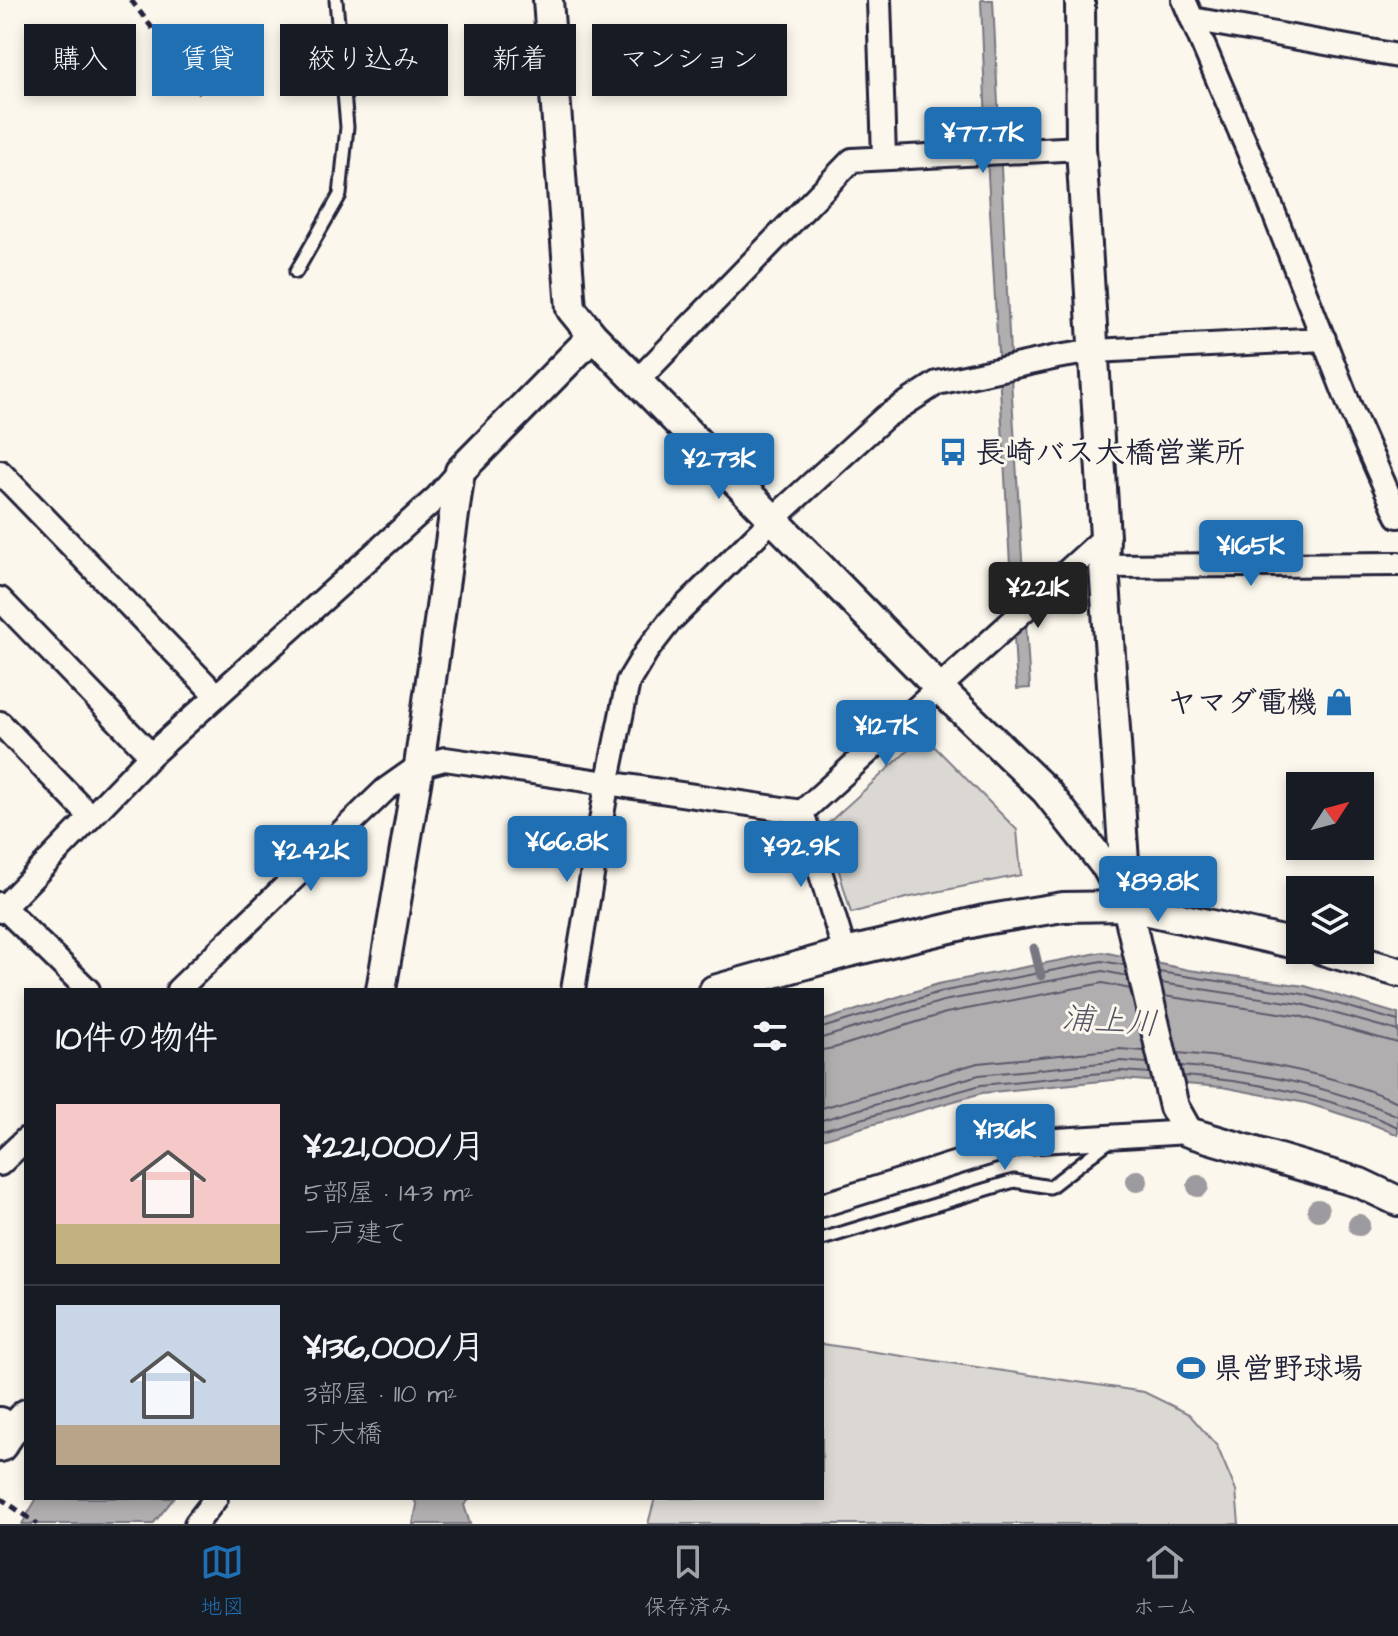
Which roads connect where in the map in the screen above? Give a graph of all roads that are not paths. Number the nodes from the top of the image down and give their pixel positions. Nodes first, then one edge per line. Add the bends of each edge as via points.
1 (336, 0) edge
2 (548, 0) edge
3 (879, 0) edge
4 (1080, 0) edge
5 (1188, 10) edge
6 (1398, 56) edge
7 (1081, 148) junction
8 (884, 157) junction
9 (296, 272) dead end
10 (593, 336) junction
11 (1324, 339) junction
12 (1095, 351) junction
13 (637, 381) junction
14 (460, 471) junction
15 (0, 472) edge
16 (1398, 516) edge
17 (773, 519) junction
18 (1105, 537) junction
19 (1398, 564) edge
20 (1104, 566) junction
21 (0, 599) edge
22 (940, 689) junction
23 (216, 695) junction
24 (0, 723) edge
25 (151, 755) junction
26 (419, 766) junction
27 (607, 785) junction
28 (802, 812) junction
29 (91, 817) junction
30 (1127, 906) junction
31 (1, 908) edge
32 (1286, 942) edge
33 (845, 953) junction
34 (1370, 964) edge
35 (1398, 972) edge
36 (86, 988) edge
37 (180, 988) edge
38 (381, 988) edge
39 (573, 988) edge
40 (721, 988) edge
41 (1188, 1132) junction
42 (1115, 1137) junction
43 (24, 1141) edge
44 (0, 1164) edge
45 (1398, 1201) edge
46 (824, 1204) edge
47 (824, 1238) edge
48 (214, 1500) edge
49 (196, 1524) edge

1 - 9 lane via 347,127 340,195
2 - 10 street via 571,309
3 - 8 street
4 - 7 street
5 - 6 street
5 - 11 street
7 - 8 street
7 - 12 street
8 - 13 street via 852,160
10 - 13 street
10 - 14 street
11 - 12 street
11 - 16 street
12 - 17 street via 937,383 885,417
12 - 18 street
13 - 17 street
14 - 23 street
14 - 26 street
15 - 23 street
17 - 22 street
17 - 27 street via 670,621 646,652 628,682
18 - 20 street
18 - 22 street
19 - 20 street
20 - 30 street
21 - 25 street
22 - 28 street
22 - 30 street via 1046,791 1107,868
23 - 25 street
24 - 29 street
25 - 29 street
26 - 27 street via 445,759
26 - 37 street via 385,790
26 - 38 street
27 - 28 street
27 - 39 street
28 - 33 street
29 - 31 street
30 - 32 street
30 - 33 street via 1063,907 984,920
30 - 41 street via 1174,1107
31 - 36 street
33 - 40 street
34 - 35 street
41 - 42 street
41 - 45 street via 1360,1183
42 - 46 street via 1024,1142
42 - 47 lane via 1050,1187 1014,1181
43 - 44 street
48 - 49 street

